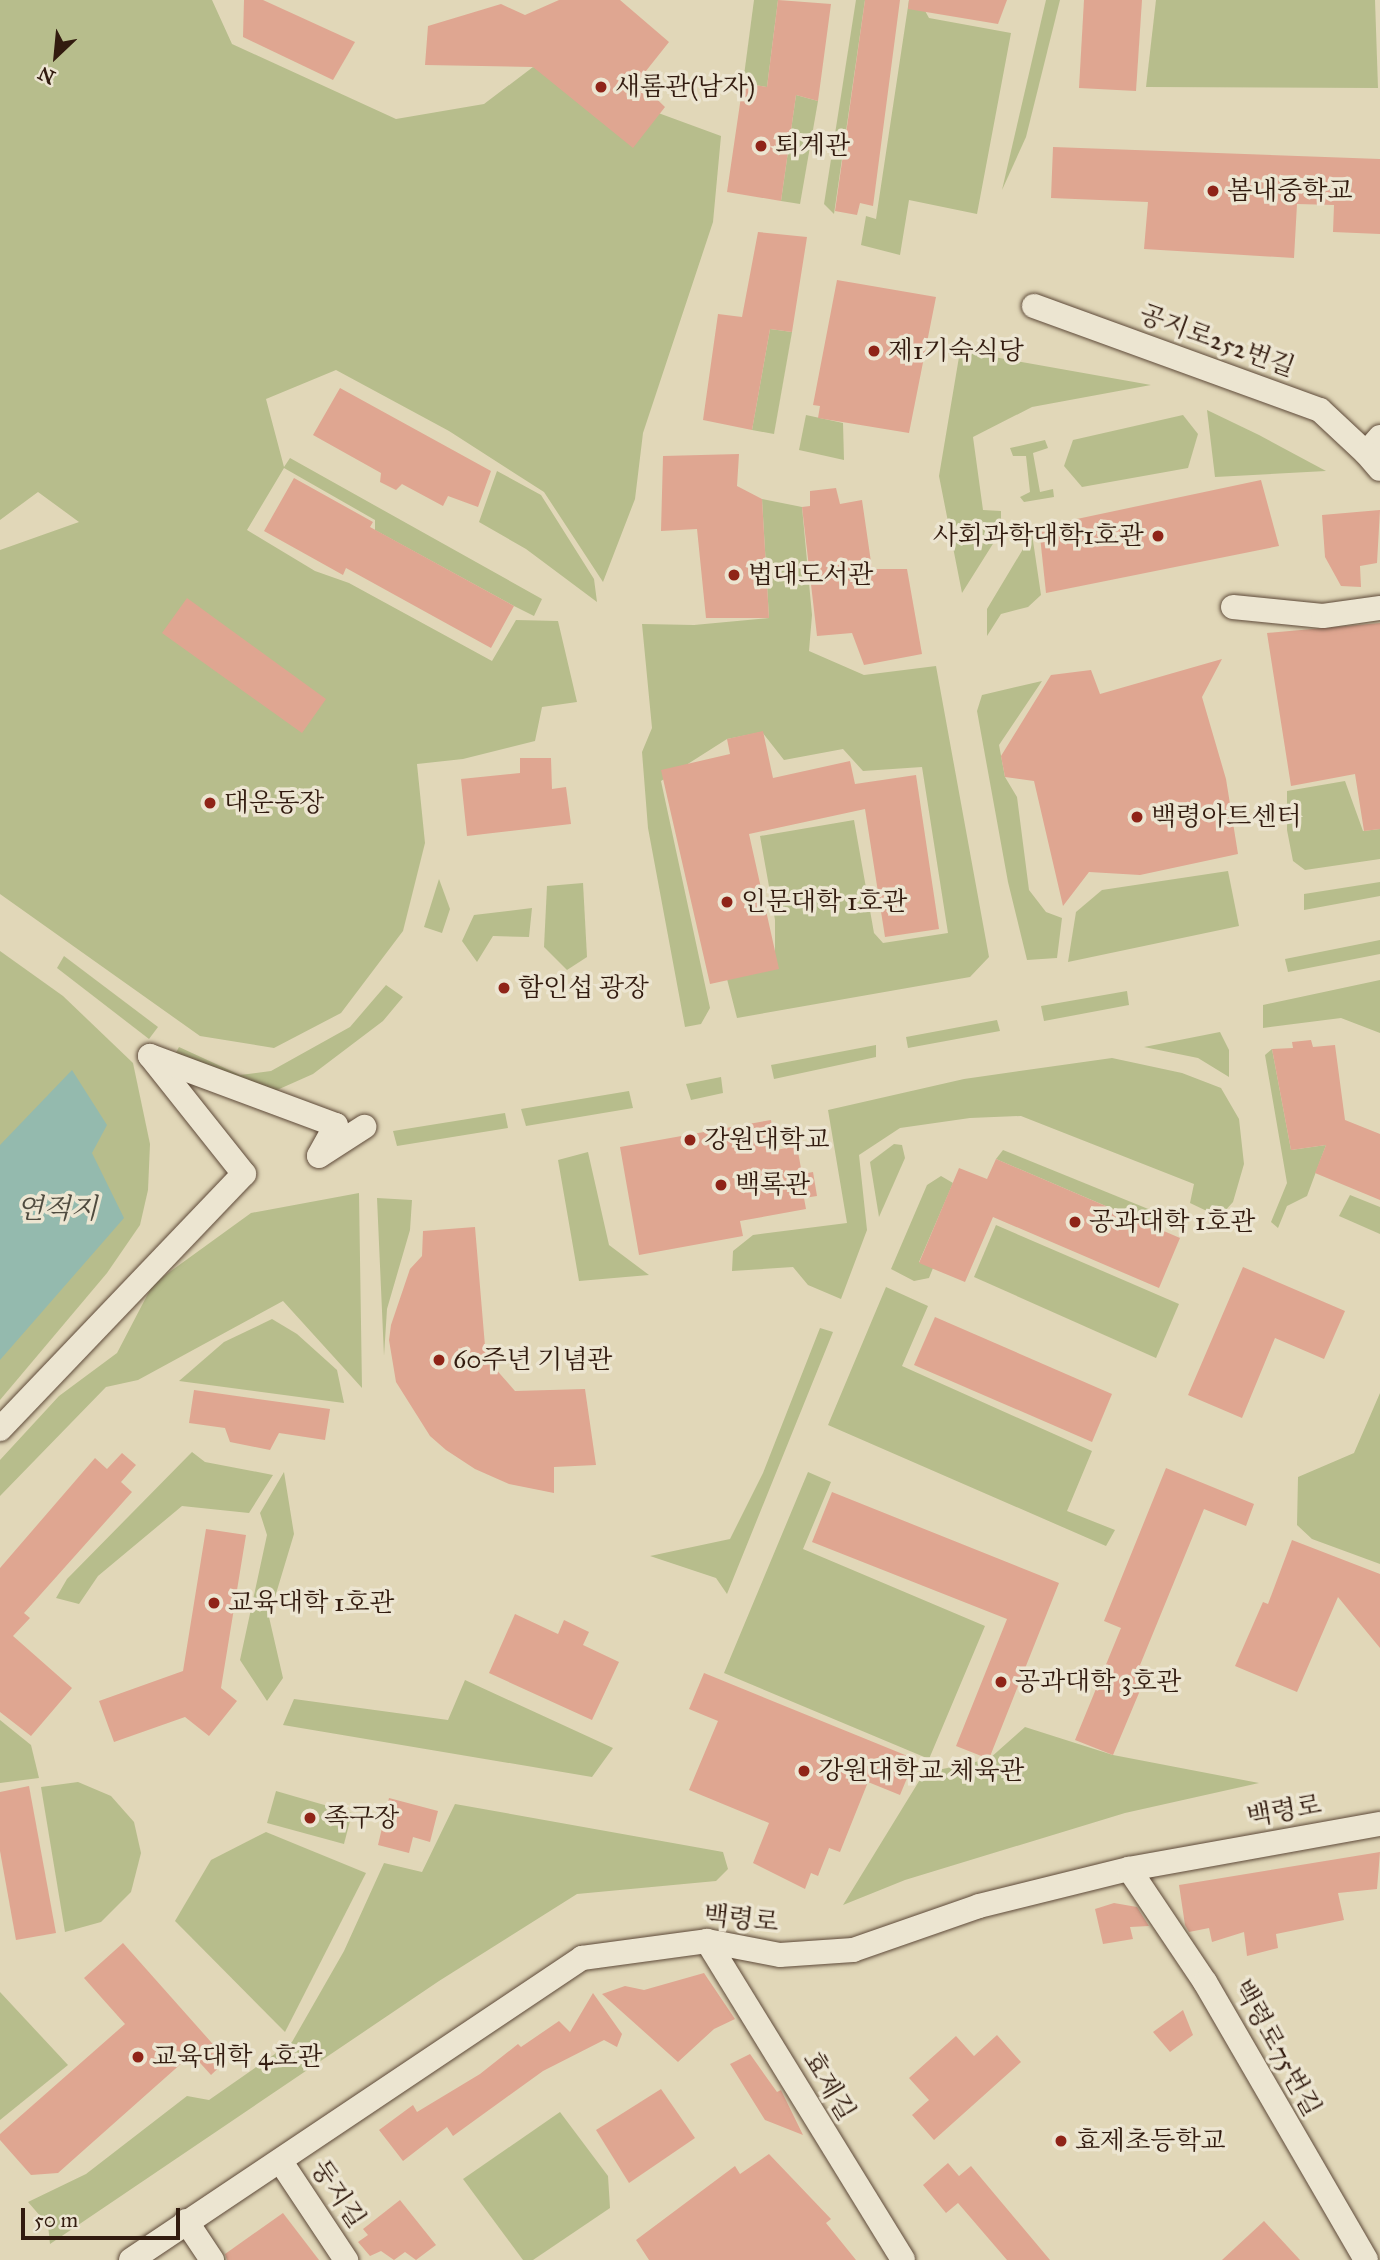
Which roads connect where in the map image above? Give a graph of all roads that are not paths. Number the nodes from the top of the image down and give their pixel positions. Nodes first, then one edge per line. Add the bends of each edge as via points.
1 (1034, 306) dead end
2 (1375, 453) edge
3 (1233, 607) dead end
4 (1380, 608) edge
5 (364, 1126) dead end
6 (0, 1429) edge
7 (1380, 1824) edge
8 (1129, 1869) junction
9 (707, 1941) junction
10 (281, 2162) junction
11 (186, 2221) junction
12 (131, 2260) edge
13 (212, 2260) edge
14 (346, 2260) edge
15 (903, 2260) edge
16 (1366, 2260) edge

1 - 2 street, 공지로252번길 via 1320,410
3 - 4 street via 1323,616
5 - 6 street via 319,1156 336,1125 150,1056 244,1174
7 - 8 street, 백령로
8 - 9 street, 백령로 via 979,1906 853,1950 780,1955
8 - 16 street, 백령로75번길 via 1205,1982
9 - 10 street, 백령로 via 582,1958 493,2013
9 - 15 street, 효제길
10 - 11 street, 백령로
10 - 14 street, 둥지길
11 - 12 street, 백령로
11 - 13 street

